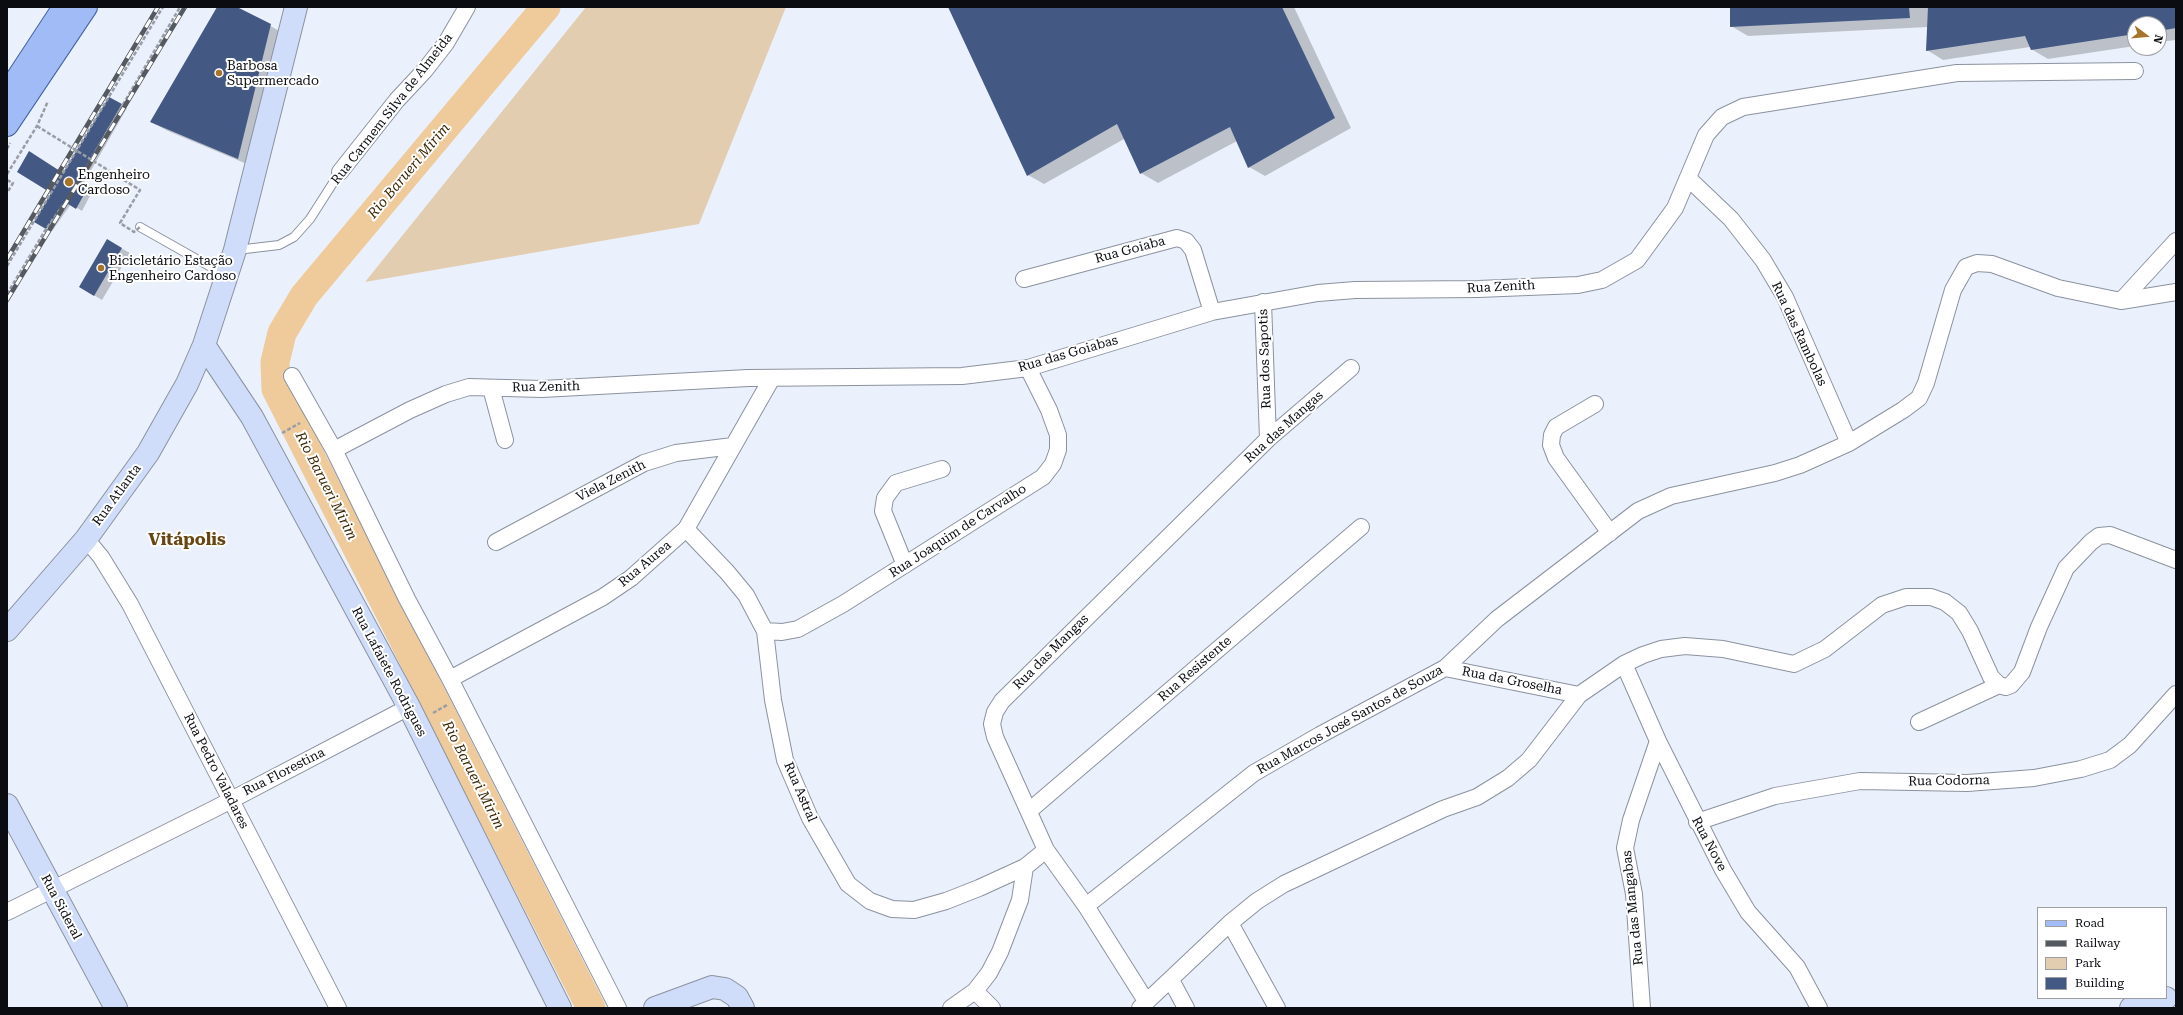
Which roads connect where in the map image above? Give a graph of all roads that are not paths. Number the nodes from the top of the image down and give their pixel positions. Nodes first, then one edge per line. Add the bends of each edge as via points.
1 (64, 7) edge
2 (86, 7) edge
3 (296, 7) edge
4 (467, 7) edge
5 (2135, 71) dead end
6 (7, 94) edge
7 (7, 125) edge
8 (340, 172) joint
9 (1689, 179) junction
10 (140, 226) road end
11 (2176, 241) edge
12 (235, 250) junction
13 (227, 277) junction
14 (1024, 279) dead end
15 (2176, 292) edge
16 (2121, 301) junction
17 (1263, 302) junction
18 (1212, 312) junction
19 (204, 345) junction
20 (1028, 368) junction
21 (1351, 368) dead end
22 (292, 376) dead end
23 (772, 378) junction
24 (491, 388) junction
25 (1595, 404) dead end
26 (1268, 439) junction
27 (505, 440) dead end
28 (1849, 443) junction
29 (733, 446) junction
30 (334, 450) junction
31 (942, 469) dead end
32 (1361, 527) dead end
33 (686, 529) junction
34 (1610, 533) junction
35 (86, 539) junction
36 (496, 542) dead end
37 (2176, 560) edge
38 (905, 566) junction
39 (7, 630) edge
40 (765, 631) junction
41 (1624, 664) junction
42 (1446, 668) junction
43 (450, 680) junction
44 (1999, 685) junction
45 (2176, 694) edge
46 (1579, 695) junction
47 (409, 708) junction
48 (1919, 722) dead end
49 (1658, 741) junction
50 (231, 799) junction
51 (7, 805) edge
52 (1029, 811) junction
53 (1697, 822) junction
54 (1046, 850) junction
55 (1025, 866) junction
56 (52, 889) junction
57 (1086, 906) junction
58 (7, 912) edge
59 (1230, 923) junction
60 (1171, 980) junction
61 (975, 991) junction
62 (2163, 999) edge
63 (1143, 1005) edge
64 (116, 1008) edge
65 (338, 1008) edge
66 (560, 1008) edge
67 (618, 1008) edge
68 (655, 1008) edge
69 (743, 1008) edge
70 (951, 1008) edge
71 (992, 1008) edge
72 (1186, 1008) edge
73 (1277, 1008) edge
74 (1642, 1008) edge
75 (1819, 1008) edge
76 (2132, 1008) edge

1 - 6 main road
2 - 7 main road
3 - 12 main road, Rua Atlanta
4 - 8 street, Rua Carmem Silva de Almeida via 446,43
5 - 9 street, Rua Zenith via 1957,73 1743,107 1722,117 1706,135
8 - 12 lane, Rua Carmem Silva de Almeida via 310,220 294,237 278,246
9 - 17 street, Rua Zenith via 1675,208 1637,260 1602,280 1578,285 1355,290
9 - 28 street, Rua das Rambolas via 1731,219 1763,260 1784,297
10 - 13 lane
11 - 16 street
12 - 13 main road, Rua Atlanta
13 - 19 main road, Rua Atlanta
14 - 18 street, Rua Goiaba via 1177,238 1186,241 1193,250
15 - 16 street, Rua Marcos José Santos de Souza
16 - 28 street, Rua Marcos José Santos de Souza via 2058,288 1992,264 1978,263 1966,267 1953,290 1932,368 1919,398
17 - 18 street, Rua das Goiabas
17 - 26 street, Rua dos Sapotis
18 - 20 street, Rua das Goiabas
19 - 35 main road, Rua Atlanta via 168,420 148,453
19 - 47 main road, Rua Lafaiete Rodrigues via 252,416
20 - 23 street, Rua das Goiabas via 962,376
20 - 38 street, Rua Joaquim de Carvalho via 1049,410 1058,435 1058,450 1053,464 1042,477
21 - 26 street, Rua das Mangas
22 - 30 street
23 - 24 street, Rua Zenith via 542,389
23 - 29 street, Rua Aurea
24 - 27 street
24 - 30 street, Rua Zenith via 469,387 446,394
25 - 34 street via 1556,427 1551,445 1556,458
26 - 52 street, Rua das Mangas via 1002,701 995,712 992,724 995,737
28 - 34 street, Rua Marcos José Santos de Souza via 1820,458 1775,473 1671,496 1638,511
29 - 33 street, Rua Aurea
29 - 36 street, Viela Zenith via 676,453 644,463
30 - 43 street
31 - 38 street via 896,484 885,498 883,511
32 - 52 street, Rua Resistente
33 - 40 street, Rua Astral via 746,595
33 - 43 street, Rua Aurea via 631,578 603,597
34 - 42 street, Rua Marcos José Santos de Souza via 1497,619
35 - 39 main road, Rua Atlanta
35 - 50 street, Rua Pedro Valadares via 101,557 130,604
37 - 44 street via 2110,535 2099,536 2066,568 2018,679 2006,687
38 - 40 street, Rua Joaquim de Carvalho via 798,629 782,632
40 - 55 street, Rua Astral via 773,700 785,760 810,818 848,884 870,901 892,909 914,910 946,901
41 - 44 street via 1661,650 1685,646 1723,649 1794,664 1825,649 1882,605 1906,597 1931,598 1945,602 1959,614 1991,677
41 - 46 street
41 - 49 street, Rua Nove
42 - 46 street, Rua da Groselha
42 - 57 street, Rua Marcos José Santos de Souza via 1254,773
43 - 67 street
44 - 48 street
45 - 53 street, Rua Codorna via 2130,745 2110,760 2081,769 2034,778 1967,783 1860,781 1775,796
46 - 59 street via 1529,760 1508,778 1477,797 1443,809 1284,884 1257,901
47 - 50 street, Rua Florestina
47 - 66 main road, Rua Lafaiete Rodrigues
49 - 53 street, Rua Nove
49 - 74 street, Rua das Mangabas via 1631,820 1625,848 1634,894
50 - 56 street, Rua Florestina
50 - 65 street, Rua Pedro Valadares
51 - 56 main road, Rua Sideral
52 - 54 street, Rua das Mangas
53 - 75 street, Rua Nove via 1748,912 1797,967
54 - 55 street, Rua Astral
54 - 57 street, Rua das Mangas
55 - 61 street via 1020,900 1009,932 989,973
56 - 58 street, Rua Florestina
56 - 64 main road, Rua Sideral
57 - 63 street, Rua das Mangas
59 - 60 street
59 - 73 street
60 - 63 street
60 - 72 street
61 - 70 street
61 - 71 street
62 - 76 main road
68 - 69 main road via 712,987 725,989 737,997

